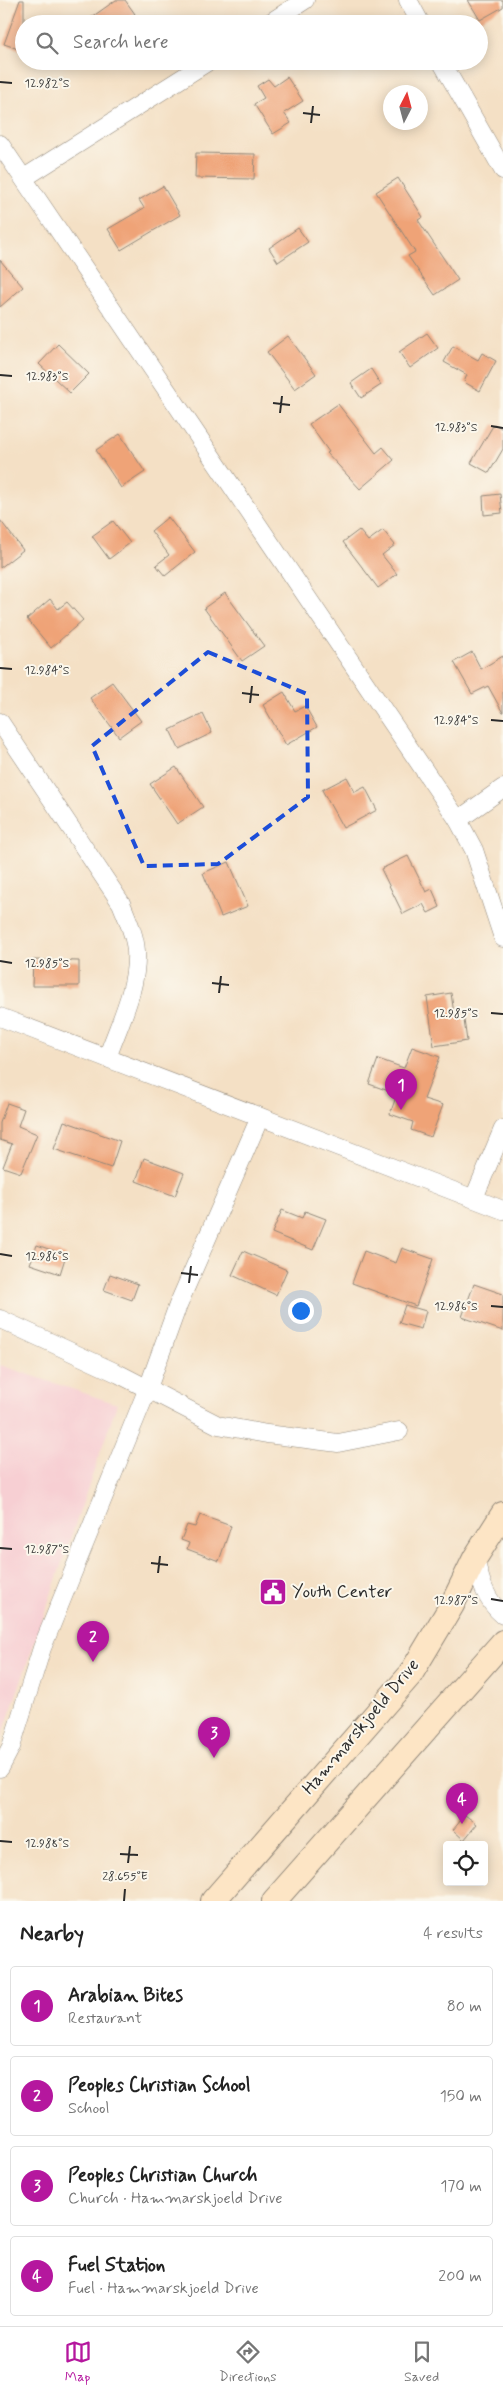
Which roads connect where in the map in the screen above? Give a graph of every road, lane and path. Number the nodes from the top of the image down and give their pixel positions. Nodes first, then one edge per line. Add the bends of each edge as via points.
1 (305, 0) edge
2 (408, 0) edge
3 (282, 15) edge
4 (416, 15) edge
5 (195, 70) edge
6 (446, 70) edge
7 (0, 144) edge
8 (503, 170) edge
9 (24, 178) junction
10 (0, 722) edge
11 (503, 788) edge
12 (458, 820) junction
13 (503, 938) edge
14 (0, 1017) edge
15 (107, 1058) junction
16 (260, 1117) junction
17 (503, 1129) edge
18 (474, 1198) junction
19 (503, 1210) edge
20 (0, 1319) edge
21 (148, 1388) junction
22 (399, 1431) dead end
23 (503, 1514) edge
24 (474, 1558) junction
25 (503, 1616) edge
26 (503, 1642) edge
27 (0, 1768) edge
28 (213, 1901) edge
29 (274, 1901) edge

1 - 3 street
2 - 4 street
5 - 9 street
6 - 8 street
7 - 9 street
9 - 12 street
10 - 15 street via 121,903 130,926 136,949 134,982
11 - 12 street
12 - 13 street via 474,850
14 - 15 street
15 - 16 street
16 - 18 street
16 - 21 street via 178,1305
17 - 18 street
18 - 19 street
20 - 21 street
21 - 22 street via 218,1425 267,1434 338,1443
21 - 27 street via 42,1648 11,1747
23 - 24 main road, Hammarskjoeld Drive
24 - 25 street via 482,1587
24 - 28 main road, Hammarskjoeld Drive via 452,1605 410,1675
26 - 29 main road

